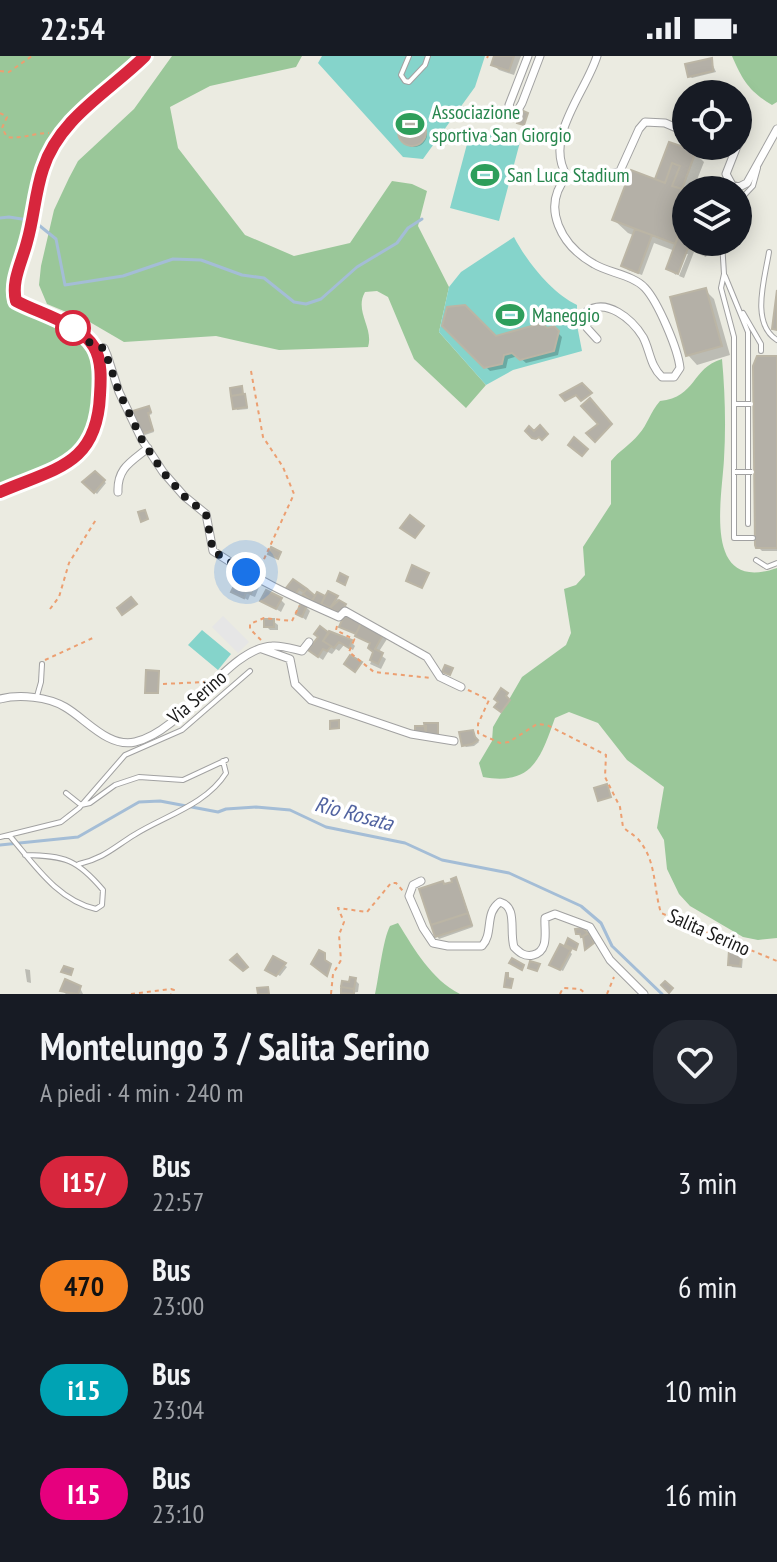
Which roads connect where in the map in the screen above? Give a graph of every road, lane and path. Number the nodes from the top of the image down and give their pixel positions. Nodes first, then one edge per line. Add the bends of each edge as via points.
1 (32, 56) edge
2 (145, 56) edge
3 (409, 56) edge
4 (428, 56) edge
5 (528, 56) edge
6 (540, 56) edge
7 (597, 56) edge
8 (0, 71) edge
9 (0, 113) edge
10 (672, 126) edge
11 (777, 129) edge
12 (62, 133) junction
13 (732, 160) edge
14 (757, 166) junction
15 (567, 176) junction
16 (752, 187) edge
17 (769, 252) dead end
18 (723, 256) edge
19 (724, 274) junction
20 (733, 297) junction
21 (597, 339) dead end
22 (777, 340) edge
23 (94, 346) junction
24 (761, 351) dead end
25 (251, 371) dead end
26 (736, 404) junction
27 (751, 404) dead end
28 (148, 448) junction
29 (735, 472) junction
30 (752, 472) dead end
31 (0, 492) edge
32 (118, 492) dead end
33 (97, 518) dead end
34 (748, 524) dead end
35 (753, 538) dead end
36 (756, 560) dead end
37 (777, 563) edge
38 (256, 579) junction
39 (301, 601) junction
40 (50, 609) dead end
41 (339, 617) junction
42 (95, 637) dead end
43 (309, 642) dead end
44 (263, 648) junction
45 (42, 664) joint
46 (250, 671) dead end
47 (225, 674) junction
48 (440, 677) junction
49 (218, 681) junction
50 (163, 684) dead end
51 (230, 687) junction
52 (461, 687) joint
53 (36, 698) junction
54 (0, 699) edge
55 (454, 741) dead end
56 (66, 793) dead end
57 (81, 805) junction
58 (9, 835) junction
59 (0, 837) edge
60 (25, 855) junction
61 (79, 864) junction
62 (421, 881) dead end
63 (409, 896) junction
64 (777, 961) edge
65 (619, 969) junction
66 (131, 994) edge
67 (171, 994) edge
68 (331, 994) edge
69 (560, 994) edge
70 (586, 994) edge
71 (607, 994) edge
72 (644, 994) edge

1 - 8 path via 9,72
2 - 12 street
3 - 4 lane via 401,75 409,82
5 - 6 street via 509,105 512,112 522,103
7 - 15 street via 561,139
9 - 12 path via 7,117 2,128 7,137
10 - 15 street via 645,122 620,171 603,177
11 - 14 street
12 - 23 street via 43,169 13,288 16,301 70,326
13 - 14 street via 726,174 732,185 743,186
14 - 16 lane
15 - 21 street via 553,203 564,236 591,263 644,286 671,337 680,368 667,379 657,373 642,334 609,307 586,312 587,328
17 - 22 lane via 762,317
18 - 19 lane
19 - 20 lane
19 - 26 lane via 721,288 734,337
20 - 24 lane
20 - 34 lane via 748,332
23 - 28 street via 104,348 133,425
23 - 31 street via 100,403 88,444 79,456
25 - 38 path via 263,437 294,494
26 - 27 lane, bridge
26 - 29 lane
28 - 32 street via 125,464
28 - 38 street via 184,496 206,514 213,551
29 - 30 lane, bridge
29 - 35 lane via 734,538
33 - 40 path via 69,563
36 - 37 lane via 767,567
38 - 39 street
39 - 41 street
39 - 44 path via 292,621 264,618 250,624
41 - 48 street via 345,611 387,633 427,657
41 - 48 path via 336,630 355,640 349,652 374,672
42 - 45 path
43 - 44 street via 302,651
44 - 47 street, Via Serino via 251,650
44 - 55 street via 290,659 295,684 311,700 411,734
45 - 53 lane
46 - 51 lane
47 - 49 street, Via Serino
47 - 51 lane
48 - 52 street
49 - 50 path
49 - 53 street, Via Serino via 177,719 134,742 111,738 62,705
51 - 57 lane via 182,730 125,755
52 - 64 path, Salita Serino via 489,700 478,724 478,733 486,738 509,742 537,724 547,725 606,755 605,777 623,827 635,835 654,865 661,913
53 - 54 street, Via Serino
56 - 57 lane
57 - 58 lane via 61,822
57 - 61 lane via 139,777 183,780 224,761 226,773 220,784 101,859
58 - 59 lane
58 - 60 lane
60 - 61 lane
60 - 61 lane via 44,878 82,906 96,909 102,905 103,890
62 - 63 street
63 - 65 street via 433,943 482,946 491,912 500,902 511,909 512,941 520,953 541,951 545,918 555,914 590,927
63 - 68 path via 391,883 367,912 338,908 344,922 341,960
65 - 71 path
65 - 72 street
66 - 67 path via 174,990
69 - 70 path via 563,988 575,988

